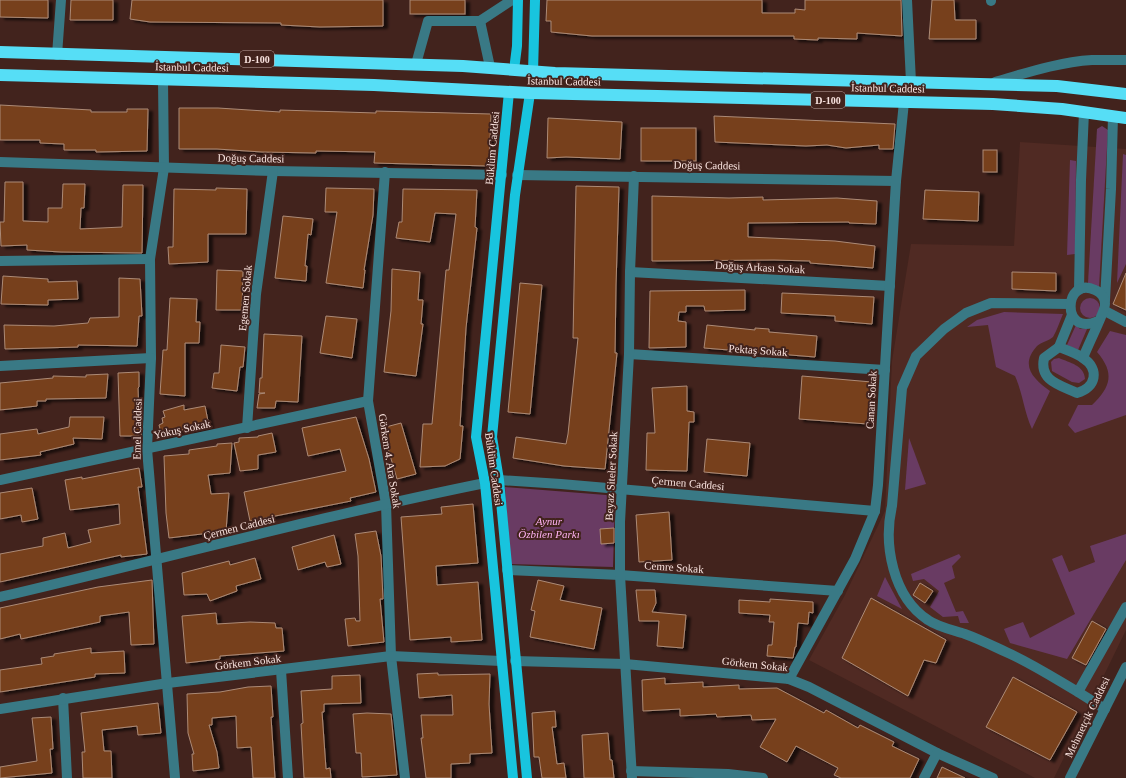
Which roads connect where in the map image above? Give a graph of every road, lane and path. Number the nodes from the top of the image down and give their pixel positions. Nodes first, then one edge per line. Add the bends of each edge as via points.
1 (60, 0) edge
2 (512, 0) edge
3 (518, 0) edge
4 (535, 0) edge
5 (907, 0) edge
6 (480, 21) junction
7 (0, 52) edge
8 (57, 54) junction
9 (1126, 60) edge
10 (416, 64) junction
11 (490, 67) junction
12 (514, 70) junction
13 (533, 72) junction
14 (0, 75) edge
15 (163, 80) junction
16 (912, 82) junction
17 (987, 84) junction
18 (509, 92) junction
19 (530, 93) junction
20 (1126, 94) edge
21 (904, 102) junction
22 (1084, 112) junction
23 (1112, 116) junction
24 (1126, 118) edge
25 (0, 162) edge
26 (164, 168) junction
27 (273, 171) junction
28 (385, 172) junction
29 (502, 175) junction
30 (517, 175) junction
31 (634, 176) junction
32 (896, 181) junction
33 (150, 259) junction
34 (0, 261) edge
35 (630, 272) junction
36 (890, 286) junction
37 (1080, 290) junction
38 (1105, 300) junction
39 (1070, 304) junction
40 (1105, 311) junction
41 (1072, 315) junction
42 (1098, 321) junction
43 (1126, 322) edge
44 (1059, 347) junction
45 (629, 354) junction
46 (151, 358) junction
47 (1082, 358) junction
48 (0, 366) edge
49 (885, 370) junction
50 (368, 401) junction
51 (247, 428) junction
52 (147, 449) junction
53 (0, 480) edge
54 (499, 480) junction
55 (485, 483) junction
56 (622, 490) junction
57 (386, 504) junction
58 (875, 511) junction
59 (155, 561) junction
60 (507, 570) junction
61 (620, 575) junction
62 (838, 591) junction
63 (0, 597) edge
64 (1126, 607) edge
65 (391, 656) junction
66 (501, 661) junction
67 (515, 661) junction
68 (625, 664) junction
69 (1126, 667) edge
70 (281, 670) junction
71 (789, 679) junction
72 (168, 683) junction
73 (1078, 692) junction
74 (63, 698) junction
75 (0, 709) edge
76 (1105, 709) junction
77 (937, 753) junction
78 (632, 775) edge
79 (67, 778) edge
80 (175, 778) edge
81 (288, 778) edge
82 (405, 778) edge
83 (513, 778) edge
84 (527, 778) edge
85 (763, 778) edge
86 (924, 778) edge
87 (993, 778) edge
88 (1070, 778) edge

1 - 8 street
2 - 6 street
3 - 12 main road
4 - 13 main road
5 - 16 street
6 - 10 street via 428,21
6 - 11 street
7 - 8 highway, İstanbul Caddesi / D-100
8 - 10 highway, İstanbul Caddesi / D-100
9 - 17 street via 1091,60 1062,64
10 - 11 highway, İstanbul Caddesi / D-100
11 - 12 highway, İstanbul Caddesi / D-100
12 - 13 highway, İstanbul Caddesi / D-100
12 - 18 highway
13 - 16 highway, İstanbul Caddesi / D-100
13 - 19 highway
14 - 15 highway, İstanbul Caddesi / D-100
15 - 18 highway, İstanbul Caddesi / D-100 via 374,85
15 - 26 street, Emel Caddesi
16 - 17 highway, İstanbul Caddesi / D-100
17 - 20 highway, İstanbul Caddesi / D-100 via 1057,86
18 - 19 highway, İstanbul Caddesi / D-100
18 - 29 main road, Büklüm Caddesi
19 - 21 highway, İstanbul Caddesi / D-100
19 - 30 main road, Büklüm Caddesi
21 - 22 highway, İstanbul Caddesi / D-100 via 993,104
21 - 32 street, Canan Sokak
22 - 23 highway, İstanbul Caddesi / D-100
22 - 37 street via 1080,187
23 - 24 highway, İstanbul Caddesi / D-100
23 - 38 street
25 - 26 street, Doğuş Caddesi
26 - 27 street, Doğuş Caddesi
26 - 33 street, Emel Caddesi
27 - 28 street, Doğuş Caddesi
27 - 51 street, Egemen Sokak via 256,294
28 - 29 street, Doğuş Caddesi
28 - 50 street, Görkem 4. Ara Sokak
29 - 30 main road
29 - 55 main road, Büklüm Caddesi via 476,437
30 - 31 street, Doğuş Caddesi
30 - 54 main road, Büklüm Caddesi via 492,437
31 - 32 street, Doğuş Caddesi
31 - 35 street, Beyaz Siteler Sokak
32 - 36 street, Canan Sokak
33 - 34 street
33 - 46 street, Emel Caddesi
35 - 36 street, Doğuş Arkası Sokak
35 - 45 street, Beyaz Siteler Sokak
36 - 49 street, Canan Sokak
37 - 38 street via 1091,288 1102,294
37 - 39 street via 1071,298
38 - 40 street
39 - 41 street
39 - 73 street via 991,303 966,313 944,329 916,356 902,388 889,518 889,552 901,589 913,608 929,622 1011,654
40 - 42 street
40 - 43 street
41 - 42 street via 1081,323
41 - 44 street
42 - 47 street
44 - 47 street
44 - 47 street via 1044,358 1044,374 1051,381 1077,393 1086,391 1092,384 1094,375 1089,364
45 - 49 street, Pektaş Sokak
45 - 56 street, Beyaz Siteler Sokak
46 - 48 street
46 - 52 street, Emel Caddesi
49 - 58 street, Canan Sokak
50 - 51 street, Yokuş Sokak
50 - 57 street, Görkem 4. Ara Sokak
51 - 52 street, Yokuş Sokak
52 - 53 street, Yokuş Sokak
52 - 59 street, Emel Caddesi
54 - 55 main road
54 - 56 street, Çermen Caddesi
54 - 60 main road, Büklüm Caddesi
55 - 57 street, Çermen Caddesi
55 - 66 main road, Büklüm Caddesi
56 - 58 street, Çermen Caddesi
56 - 61 street, Beyaz Siteler Sokak
57 - 59 street, Çermen Caddesi
57 - 65 street, Görkem 4. Ara Sokak
58 - 62 street, Canan Sokak
59 - 63 street, Çermen Caddesi
59 - 72 street, Emel Caddesi
60 - 61 street, Cemre Sokak
60 - 67 main road, Büklüm Caddesi
61 - 62 street, Cemre Sokak
61 - 68 street, Beyaz Siteler Sokak
62 - 71 street, Canan Sokak
64 - 73 street
65 - 66 street, Görkem Sokak
65 - 70 street, Görkem Sokak
65 - 82 street, Görkem 4. Ara Sokak
66 - 67 main road
66 - 83 main road, Büklüm Caddesi
67 - 68 street, Görkem Sokak
67 - 84 main road, Büklüm Caddesi
68 - 71 street, Görkem Sokak
68 - 78 street, Beyaz Siteler Sokak
69 - 76 street, Mehmetçik Caddesi
70 - 72 street, Görkem Sokak
70 - 81 street
71 - 77 street, Görkem Sokak
72 - 74 street, Görkem Sokak
72 - 80 street, Emel Caddesi
73 - 76 street
74 - 75 street, Görkem Sokak
74 - 79 street
76 - 88 street, Mehmetçik Caddesi
77 - 86 street
77 - 87 street, Görkem Sokak
78 - 85 street via 728,774

